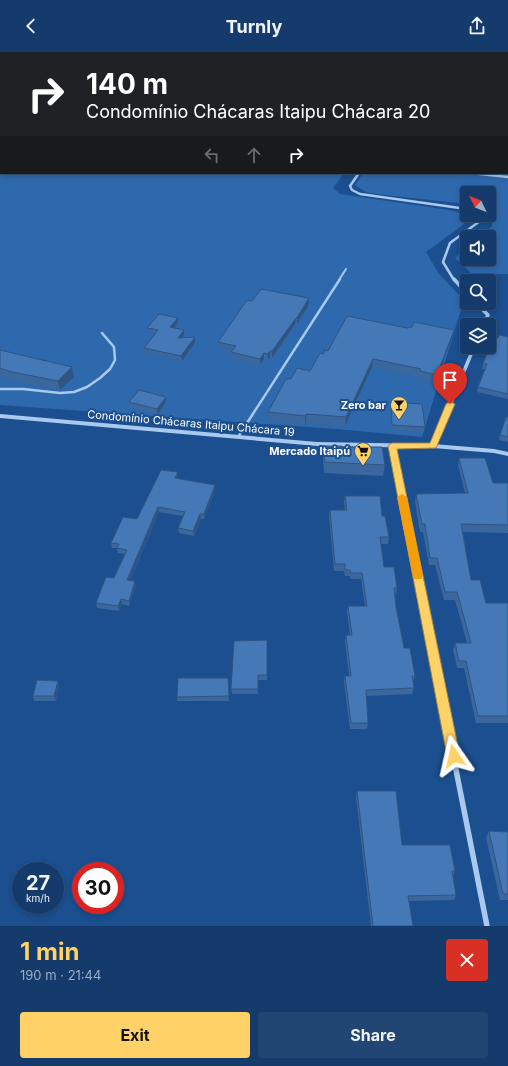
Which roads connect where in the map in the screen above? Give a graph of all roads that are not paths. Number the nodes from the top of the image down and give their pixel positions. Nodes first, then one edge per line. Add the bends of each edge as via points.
1 (358, 174) edge
2 (483, 174) edge
3 (508, 176) edge
4 (460, 208) edge
5 (479, 222) edge
6 (346, 269) dead end
7 (460, 287) edge
8 (483, 310) edge
9 (486, 318) edge
10 (102, 333) dead end
11 (471, 354) edge
12 (0, 389) edge
13 (0, 416) edge
14 (238, 437) junction
15 (392, 446) junction
16 (433, 446) junction
17 (508, 454) edge
18 (487, 926) edge

1 - 4 street via 350,186 360,194
2 - 3 street
5 - 7 street via 450,243 443,262
6 - 14 lane
8 - 9 street via 488,315
10 - 12 lane via 111,340 116,349 117,359 109,370 80,390 70,393 36,389
11 - 16 street
13 - 14 street, Condomínio Chácaras Itaipu Chácara 19
14 - 15 street, Condomínio Chácaras Itaipu Chácara 19 via 317,444
15 - 16 street, Condomínio Chácaras Itaipu Chácara 19
15 - 18 street
16 - 17 street, Condomínio Chácaras Itaipu Chácara 19

